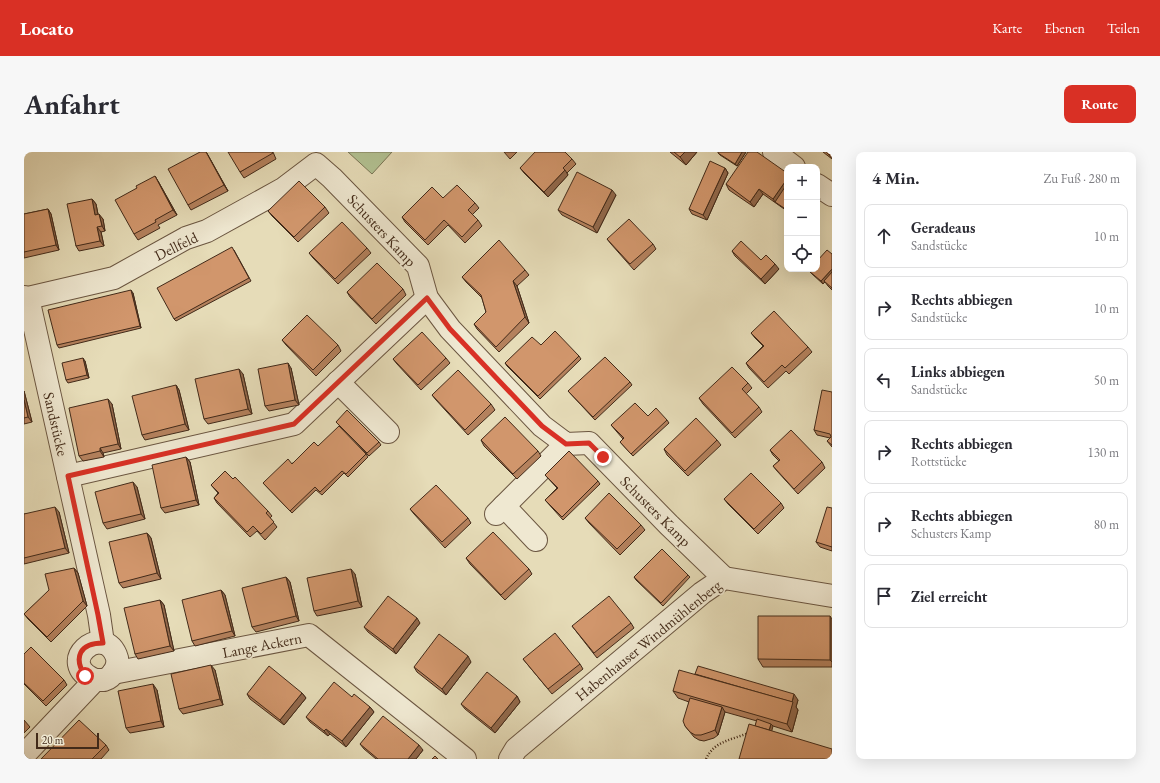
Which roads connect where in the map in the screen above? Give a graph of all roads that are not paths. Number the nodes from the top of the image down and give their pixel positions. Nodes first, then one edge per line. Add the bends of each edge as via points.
1 (774, 152) edge
2 (316, 164) joint
3 (790, 164) edge
4 (820, 186) edge
5 (832, 195) edge
6 (26, 298) edge
7 (427, 298) junction
8 (338, 382) junction
9 (388, 432) dead end
10 (566, 444) junction
11 (68, 476) junction
12 (536, 540) dead end
13 (724, 578) junction
14 (832, 596) edge
15 (103, 643) junction
16 (104, 677) junction
17 (24, 755) edge
18 (466, 759) edge
19 (510, 759) edge

1 - 3 street
2 - 6 street, Dellfeld via 283,189 114,278
2 - 7 street, Schusters Kamp via 418,266
4 - 5 street
6 - 11 street, Sandstücke
7 - 8 street
7 - 10 street, Schusters Kamp via 450,329 536,420
8 - 9 street
8 - 11 street via 294,424
10 - 12 street via 500,510
10 - 13 street, Schusters Kamp via 589,443
11 - 15 street, Sandstücke
13 - 14 street, Habenhauser Windmühlenberg
13 - 19 street, Habenhauser Windmühlenberg via 696,598 516,749
15 - 16 street via 116,655 117,665
15 - 16 street via 92,643 84,648 79,657 80,668 85,676
16 - 17 street
16 - 18 street, Lange Ackern via 309,635

